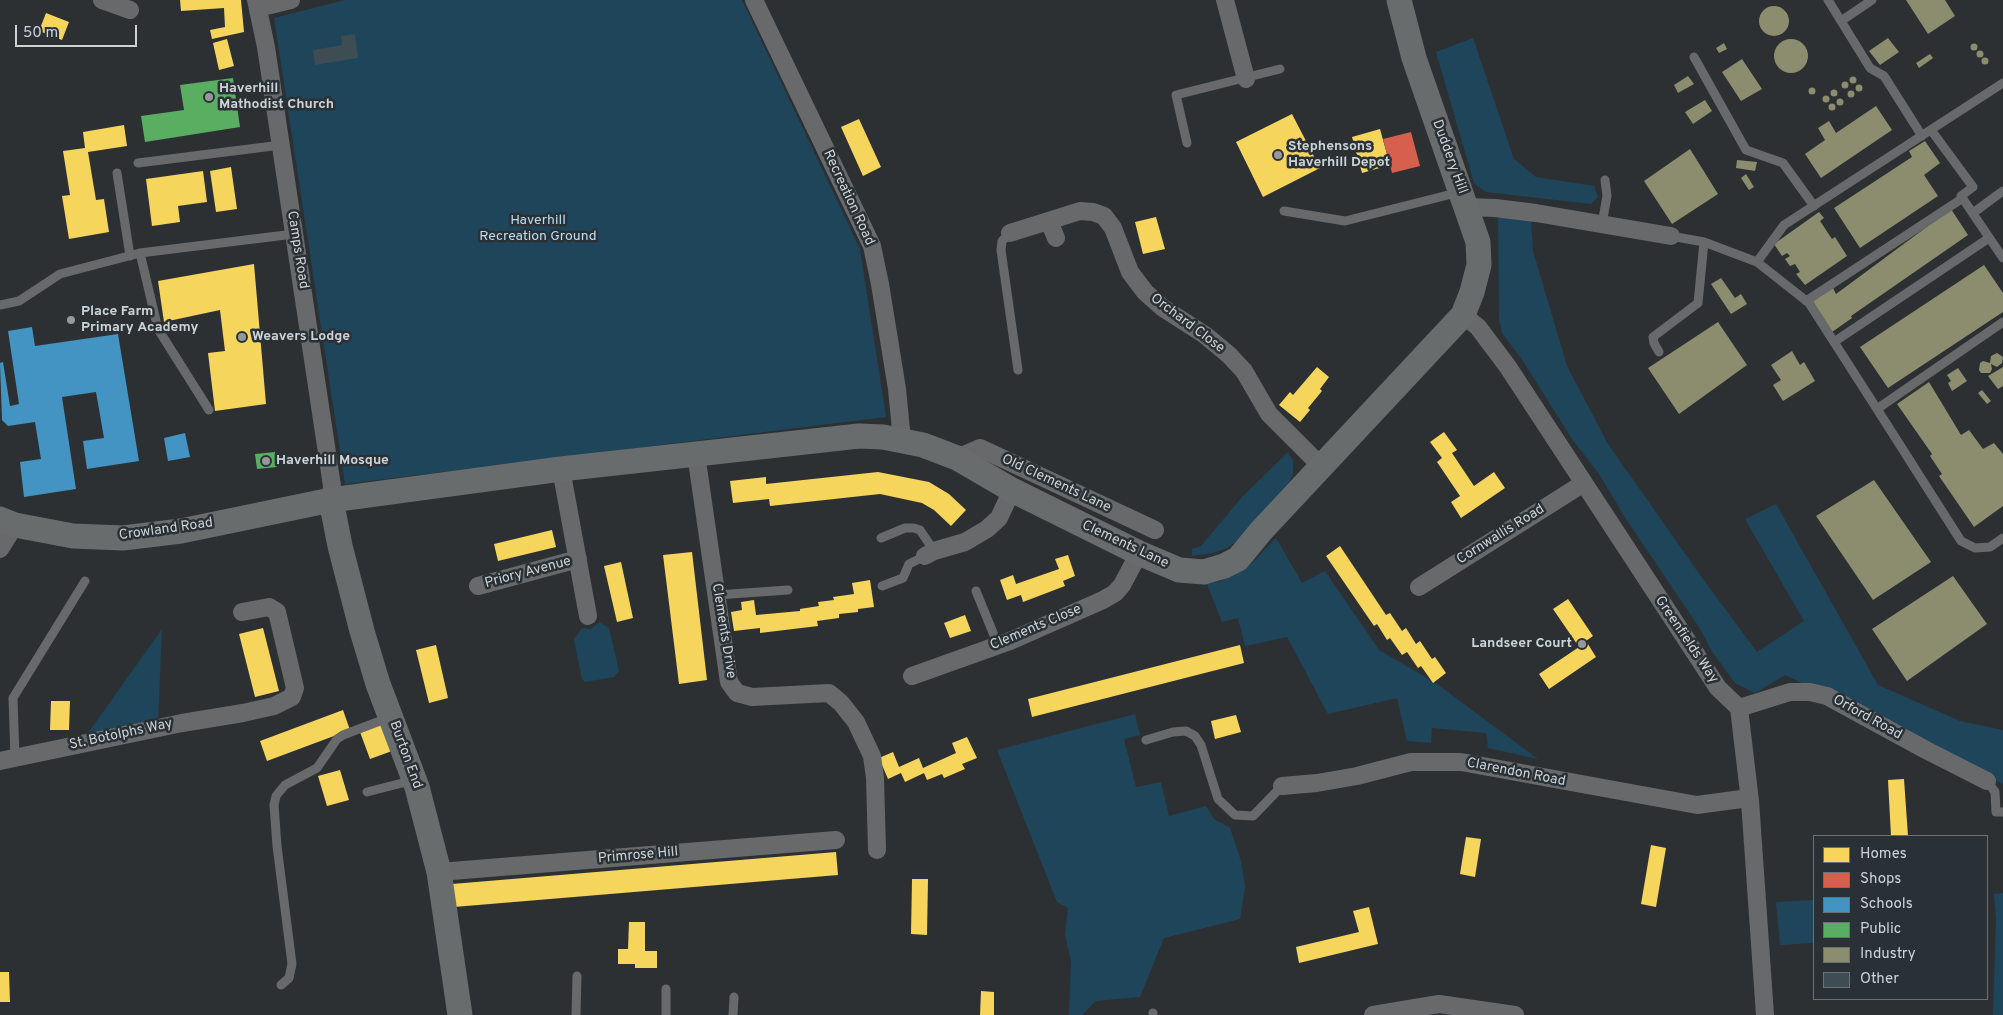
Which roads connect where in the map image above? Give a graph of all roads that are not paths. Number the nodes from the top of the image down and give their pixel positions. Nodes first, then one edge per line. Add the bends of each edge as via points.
1 (102, 0) edge
2 (291, 0) edge
3 (754, 0) edge
4 (1225, 0) edge
5 (1399, 0) edge
6 (1828, 0) edge
7 (1871, 0) edge
8 (257, 4) edge
9 (130, 10) dead end
10 (1840, 20) junction
11 (1694, 57) dead end
12 (1280, 69) dead end
13 (1246, 79) junction
14 (2003, 83) edge
15 (1932, 130) junction
16 (1922, 136) junction
17 (1187, 143) dead end
18 (281, 145) junction
19 (138, 163) dead end
20 (117, 174) dead end
21 (1606, 180) dead end
22 (2003, 191) edge
23 (1963, 198) junction
24 (1464, 199) junction
25 (1814, 206) junction
26 (1284, 211) dead end
27 (1973, 212) junction
28 (1050, 221) junction
29 (1602, 224) junction
30 (1010, 233) joint
31 (294, 234) junction
32 (1671, 236) joint
33 (1056, 238) dead end
34 (1989, 238) junction
35 (1704, 242) junction
36 (135, 255) junction
37 (2003, 258) edge
38 (1757, 262) junction
39 (1806, 301) junction
40 (0, 305) edge
41 (1463, 314) junction
42 (2003, 322) edge
43 (1834, 342) junction
44 (1660, 352) dead end
45 (1018, 370) dead end
46 (1877, 409) junction
47 (209, 410) dead end
48 (902, 440) junction
49 (696, 454) junction
50 (956, 458) junction
51 (1321, 466) junction
52 (561, 469) junction
53 (1584, 483) junction
54 (1012, 490) junction
55 (331, 500) junction
56 (8, 522) edge
57 (1155, 530) dead end
58 (881, 538) dead end
59 (2003, 538) edge
60 (0, 549) edge
61 (929, 553) junction
62 (1139, 553) junction
63 (578, 559) junction
64 (86, 581) dead end
65 (478, 586) dead end
66 (882, 586) dead end
67 (1419, 587) dead end
68 (788, 590) dead end
69 (976, 591) dead end
70 (717, 596) junction
71 (242, 612) dead end
72 (588, 616) dead end
73 (998, 645) junction
74 (912, 676) dead end
75 (1739, 708) junction
76 (391, 717) junction
77 (1146, 740) dead end
78 (7, 759) edge
79 (414, 780) junction
80 (1987, 781) joint
81 (1282, 786) joint
82 (367, 792) dead end
83 (1749, 798) junction
84 (2003, 812) edge
85 (836, 840) dead end
86 (877, 850) dead end
87 (439, 872) junction
88 (577, 976) dead end
89 (281, 985) dead end
90 (666, 989) dead end
91 (734, 997) dead end
92 (460, 1015) edge
93 (576, 1015) edge
94 (666, 1015) edge
95 (733, 1015) edge
96 (1373, 1015) edge
97 (1515, 1015) edge
98 (1765, 1015) edge

1 - 9 street
2 - 8 street
3 - 48 street, Recreation Road via 872,246 897,389
4 - 13 street
5 - 24 street, Duddery Hill via 1414,58
6 - 10 lane
7 - 10 lane
8 - 18 street, Camps Road
10 - 16 lane via 1870,68 1884,76
11 - 25 lane via 1746,150 1784,163
12 - 13 lane
13 - 17 lane via 1176,95
14 - 15 lane
15 - 16 lane
15 - 23 lane via 1973,187 1961,196
16 - 25 lane
18 - 19 lane
18 - 31 street, Camps Road
20 - 36 lane
21 - 29 lane
22 - 27 lane
23 - 27 lane
23 - 39 lane
24 - 26 lane via 1345,221
24 - 29 street via 1494,208
24 - 41 street, Duddery Hill via 1478,242 1479,265
25 - 38 lane via 1784,225
27 - 34 lane
28 - 30 street, Orchard Close
28 - 33 street
28 - 51 street, Orchard Close via 1080,211 1104,216 1114,228 1130,272 1145,292 1229,354 1244,371 1269,414
29 - 32 street
30 - 45 lane via 1002,242 1001,250
31 - 36 lane
31 - 55 street, Camps Road via 332,486
32 - 35 lane
34 - 37 lane
34 - 43 lane
35 - 38 lane
35 - 44 lane via 1698,302 1653,337
36 - 40 lane via 60,274 19,301
36 - 47 lane via 158,330
38 - 39 lane
39 - 43 lane
41 - 51 street, Clements Lane
41 - 53 street, Greenfields Way via 1478,327 1508,367
42 - 46 lane
43 - 46 lane
46 - 59 lane via 1961,541 1975,548 1990,547
48 - 49 street, Clements Lane via 859,436
48 - 50 street, Clements Lane
49 - 52 street, Clements Lane
49 - 70 street, Clements Drive
50 - 54 street, Clements Lane
50 - 57 street, Old Clements Lane via 980,448
51 - 62 street, Clements Lane via 1238,559 1204,572 1179,570
52 - 55 street, Crowland Road
52 - 63 street, Priory Avenue
53 - 67 street, Cornwallis Road
53 - 75 street, Greenfields Way via 1718,688
54 - 61 street via 999,518 987,529 965,542
54 - 62 street, Clements Lane
55 - 56 street, Crowland Road via 181,531 123,538 73,536
55 - 76 street, Burton End via 362,631
56 - 60 street
58 - 61 lane via 905,528 914,528 920,530
61 - 66 lane via 909,564 903,578
62 - 73 street, Clements Close via 1115,593
63 - 65 street, Priory Avenue
63 - 72 street, Priory Avenue
64 - 78 lane via 13,698
68 - 70 lane
69 - 73 lane
70 - 86 street, Clements Drive via 729,682 737,693 752,697 829,693 856,722 872,756
71 - 78 street, St. Botolphs Way via 269,607 277,612 295,688 292,697 274,706 243,713
73 - 74 street, Clements Close
75 - 80 street, Orford Road via 1790,692 1827,696
75 - 83 street
76 - 79 street, Burton End
76 - 89 lane via 337,739 317,768 284,785 276,796 277,846 292,964 289,978
77 - 81 lane via 1173,732 1186,731 1195,736 1201,745 1218,799 1235,815 1253,816
79 - 82 lane
79 - 87 street, Burton End
80 - 84 lane via 1995,792 1996,812
81 - 83 street, Clarendon Road via 1357,776 1411,762 1452,762 1697,805
83 - 98 street
85 - 87 street, Primrose Hill
87 - 92 street, Burton End
88 - 93 lane
90 - 94 lane
91 - 95 lane
96 - 97 street via 1439,1004

